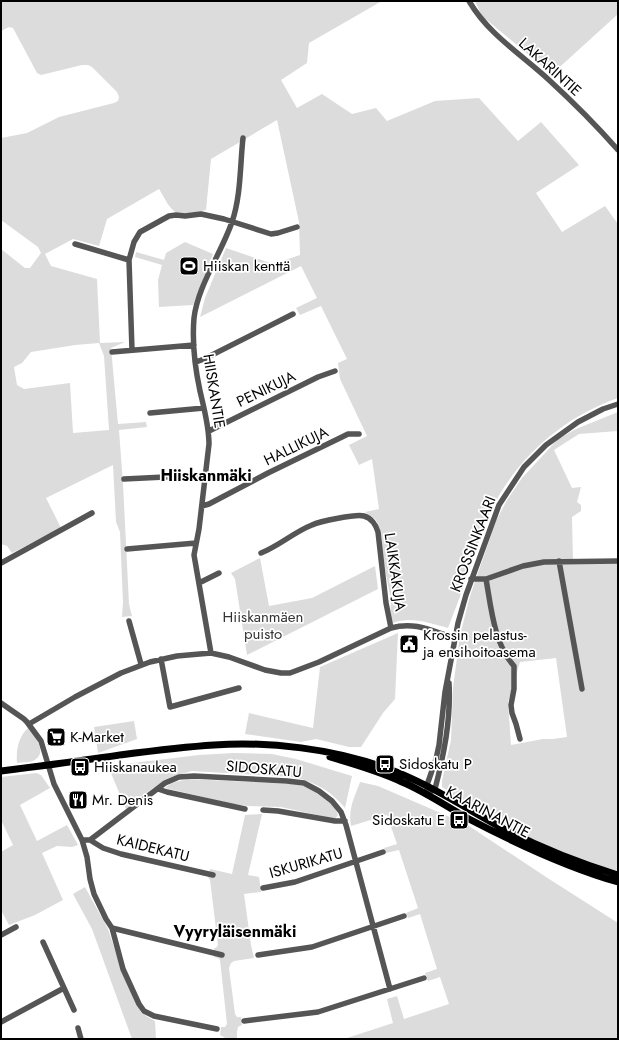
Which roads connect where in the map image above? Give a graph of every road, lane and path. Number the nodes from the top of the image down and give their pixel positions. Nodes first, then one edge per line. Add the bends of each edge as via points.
1 (469, 1) edge
2 (243, 138) dead end
3 (618, 150) edge
4 (232, 221) junction
5 (297, 227) dead end
6 (75, 244) dead end
7 (129, 260) junction
8 (293, 314) dead end
9 (194, 344) junction
10 (132, 350) junction
11 (112, 352) dead end
12 (196, 362) junction
13 (335, 371) dead end
14 (618, 404) edge
15 (204, 408) junction
16 (150, 413) dead end
17 (209, 431) junction
18 (360, 434) dead end
19 (206, 475) junction
20 (124, 479) dead end
21 (202, 506) junction
22 (92, 513) dead end
23 (196, 543) junction
24 (127, 549) dead end
25 (261, 553) dead end
26 (559, 561) junction
27 (618, 561) edge
28 (1, 563) edge
29 (219, 573) dead end
30 (471, 579) junction
31 (486, 579) junction
32 (199, 583) junction
33 (129, 621) dead end
34 (391, 628) junction
35 (454, 638) junction
36 (211, 653) junction
37 (161, 659) junction
38 (141, 664) junction
39 (448, 677) junction
40 (239, 688) dead end
41 (582, 689) dead end
42 (1, 704) edge
43 (24, 719) junction
44 (520, 739) dead end
45 (301, 749) junction
46 (48, 765) junction
47 (1, 771) edge
48 (427, 785) junction
49 (158, 789) junction
50 (435, 789) junction
51 (427, 795) junction
52 (246, 809) dead end
53 (263, 810) dead end
54 (345, 821) junction
55 (82, 840) junction
56 (90, 840) junction
57 (383, 852) dead end
58 (356, 861) junction
59 (213, 875) dead end
60 (618, 875) edge
61 (618, 882) edge
62 (263, 888) dead end
63 (404, 916) dead end
64 (374, 926) junction
65 (16, 927) dead end
66 (112, 928) junction
67 (1, 935) edge
68 (43, 942) dead end
69 (222, 955) dead end
70 (258, 955) dead end
71 (424, 978) dead end
72 (64, 988) junction
73 (390, 989) junction
74 (74, 1010) dead end
75 (244, 1020) dead end
76 (1, 1022) edge
77 (78, 1028) dead end
78 (217, 1029) dead end
79 (81, 1039) edge

1 - 3 street, LAKARINTIE via 488,27 549,80
2 - 4 street, HIISKANTIE via 237,201
4 - 5 street via 271,234
4 - 7 street via 201,214 166,217 138,234
4 - 9 street, HIISKANTIE via 197,303
6 - 7 street
7 - 10 street
8 - 12 street
9 - 10 street
9 - 12 street, HIISKANTIE
10 - 11 street
12 - 15 street, HIISKANTIE
13 - 17 street, PENIKUJA
14 - 30 street, KROSSINKAARI via 590,415 566,430 524,467 499,505
15 - 16 street
15 - 17 street, HIISKANTIE
17 - 19 street, HIISKANTIE
18 - 21 street, HALLIKUJA via 348,434
19 - 20 street
19 - 21 street, HIISKANTIE
21 - 23 street, HIISKANTIE
22 - 28 street
23 - 24 street
23 - 32 street, HIISKANTIE via 195,561
25 - 34 street, LAIKKAKUJA via 315,524 357,516 367,517 375,524 378,532
26 - 27 street
26 - 31 street via 528,565
26 - 41 street
29 - 32 street
30 - 31 street
30 - 35 street, KROSSINKAARI
31 - 44 street via 498,634 507,658 514,666 511,705
32 - 36 street, HIISKANTIE
33 - 38 street
34 - 35 street via 412,625
34 - 36 street via 290,673 265,670
35 - 39 street, KROSSINKAARI
36 - 37 street
37 - 38 street
37 - 40 street via 170,707
38 - 43 street via 90,689 29,724
39 - 48 street, KROSSINKAARI via 436,759
39 - 50 street, KROSSINKAARI via 449,714 446,742
42 - 43 street
43 - 46 street via 32,726 41,741
45 - 46 main road, KAARINANTIE via 254,744 214,745
45 - 48 main road, KAARINANTIE via 361,760
45 - 51 main road, KAARINANTIE via 387,776
46 - 47 main road, KAARINANTIE
46 - 55 street via 54,784
48 - 50 main road, KAARINANTIE
48 - 51 street, KROSSINKAARI
49 - 52 street
49 - 54 street, SIDOSKATU via 172,780 194,776 295,782 312,786 326,795 337,806
49 - 56 street, SIDOSKATU
50 - 51 street
50 - 60 main road, KAARINANTIE via 544,849
51 - 61 main road, KAARINANTIE via 520,845
53 - 54 street via 278,810 336,822
54 - 58 street, SIDOSKATU
55 - 56 street
55 - 66 street via 94,894
56 - 59 street, KAIDEKATU via 121,854
57 - 58 street, ISKURIKATU
58 - 62 street, ISKURIKATU via 295,882
58 - 64 street, SIDOSKATU
63 - 64 street
64 - 70 street via 312,947
64 - 73 street, SIDOSKATU
65 - 67 street
66 - 69 street
66 - 78 street via 123,969 144,1011 158,1017
68 - 72 street
71 - 73 street
72 - 74 street
72 - 76 street
73 - 75 street via 318,1012
77 - 79 street

